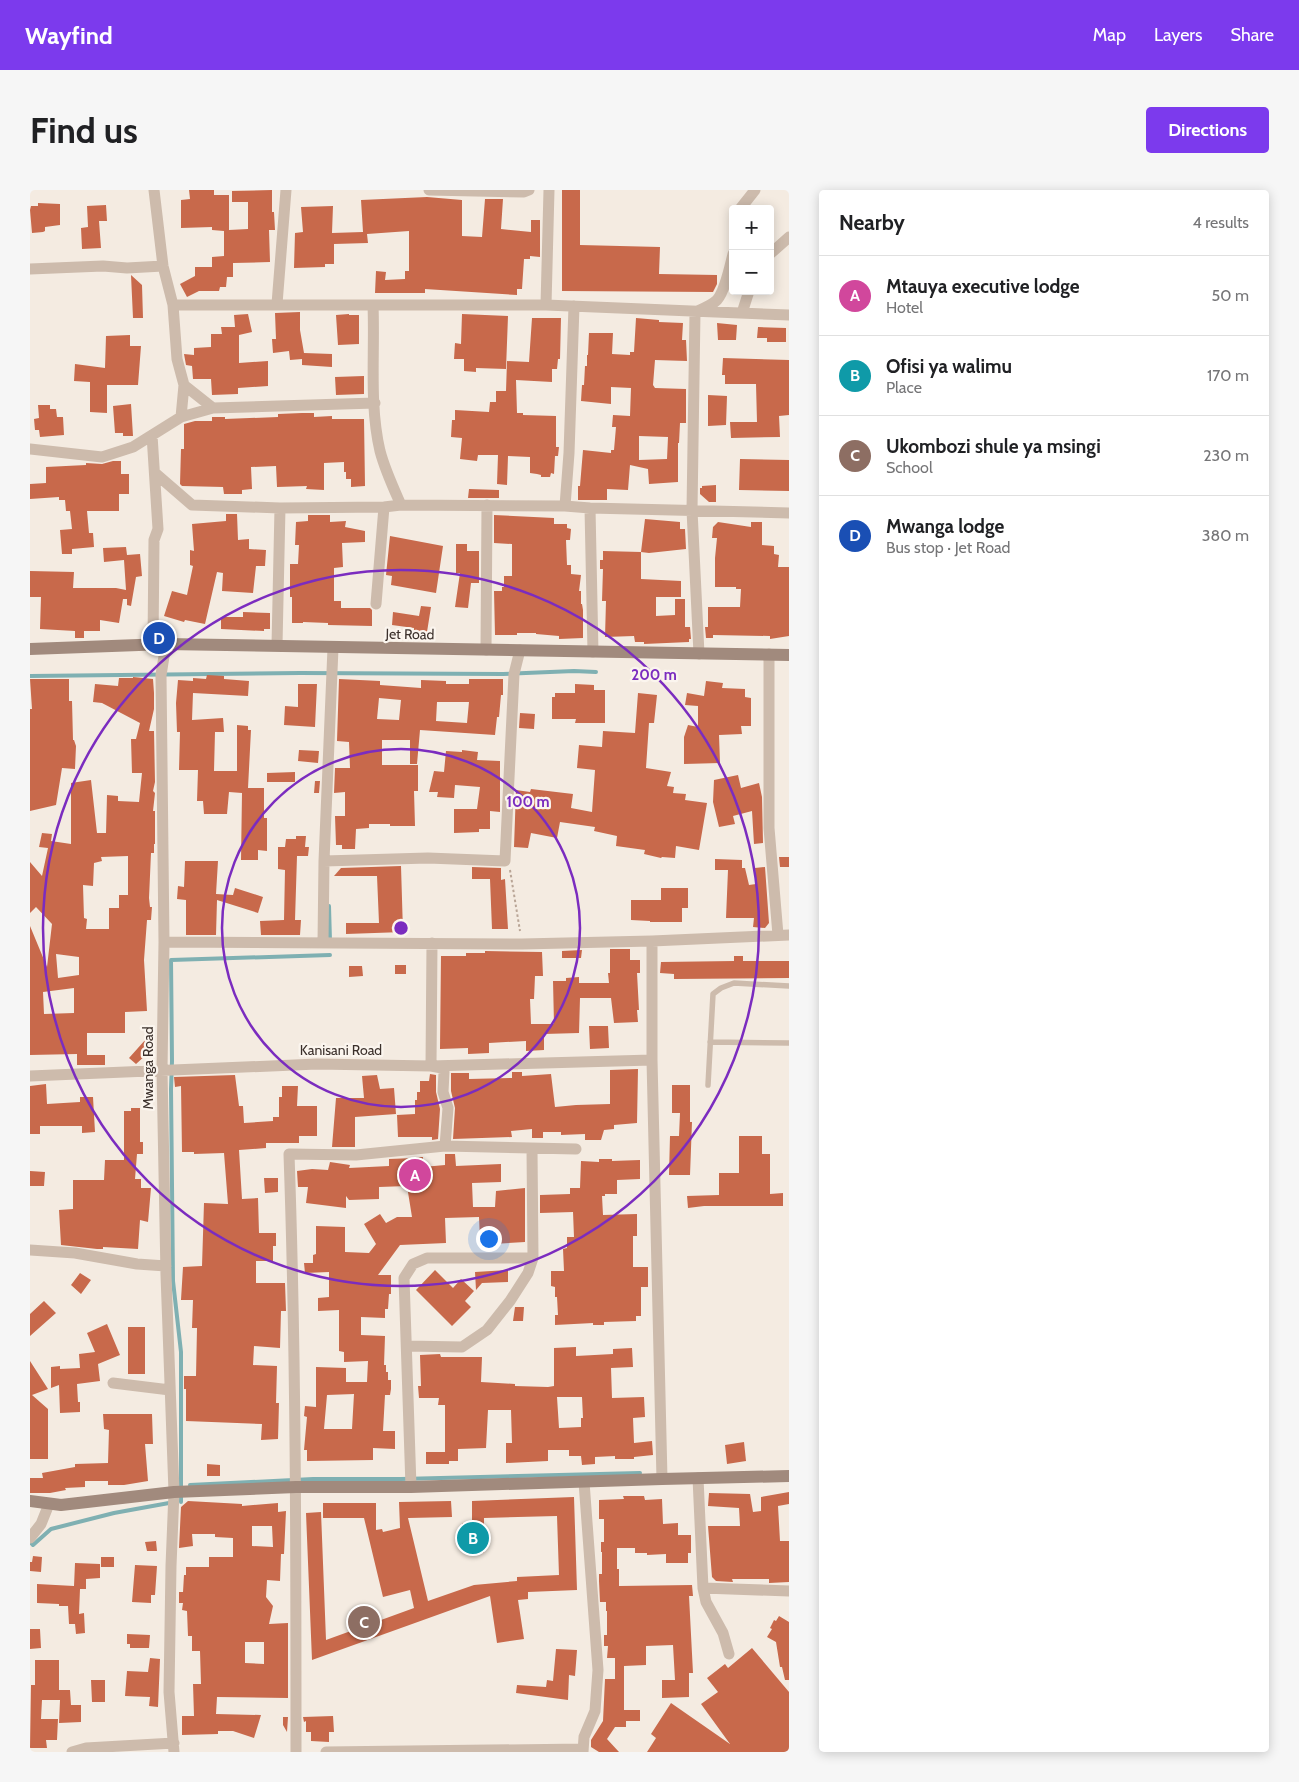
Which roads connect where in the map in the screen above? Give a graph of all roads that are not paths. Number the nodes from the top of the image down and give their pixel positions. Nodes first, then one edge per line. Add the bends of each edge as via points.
1 (154, 190) edge
2 (286, 190) edge
3 (429, 190) edge
4 (529, 190) edge
5 (550, 190) edge
6 (755, 190) edge
7 (743, 205) edge
8 (789, 236) edge
9 (774, 250) edge
10 (163, 266) junction
11 (30, 269) edge
12 (729, 269) edge
13 (748, 295) edge
14 (173, 304) junction
15 (277, 304) junction
16 (373, 305) junction
17 (546, 305) junction
18 (574, 306) junction
19 (695, 312) junction
20 (742, 313) junction
21 (789, 315) edge
22 (184, 385) junction
23 (375, 403) junction
24 (212, 408) junction
25 (181, 417) junction
26 (152, 435) junction
27 (30, 449) edge
28 (155, 473) junction
29 (401, 505) junction
30 (487, 505) junction
31 (565, 506) junction
32 (384, 507) junction
33 (280, 508) junction
34 (590, 508) junction
35 (692, 510) junction
36 (789, 513) edge
37 (376, 604) dead end
38 (159, 644) junction
39 (277, 645) junction
40 (30, 648) edge
41 (333, 648) junction
42 (486, 650) junction
43 (520, 650) junction
44 (593, 652) junction
45 (699, 654) junction
46 (768, 654) junction
47 (789, 655) edge
48 (324, 861) junction
49 (784, 935) edge
50 (652, 941) junction
51 (164, 942) junction
52 (432, 942) junction
53 (324, 943) junction
54 (789, 986) edge
55 (710, 1042) junction
56 (789, 1043) edge
57 (652, 1060) junction
58 (431, 1066) junction
59 (162, 1070) junction
60 (30, 1076) edge
61 (708, 1085) dead end
62 (445, 1146) junction
63 (532, 1149) junction
64 (576, 1149) dead end
65 (30, 1250) edge
66 (533, 1258) junction
67 (166, 1266) junction
68 (407, 1346) junction
69 (113, 1383) dead end
70 (170, 1390) junction
71 (789, 1476) edge
72 (662, 1478) junction
73 (698, 1478) junction
74 (584, 1482) junction
75 (296, 1487) junction
76 (411, 1487) junction
77 (174, 1492) junction
78 (30, 1501) edge
79 (49, 1504) junction
80 (30, 1538) edge
81 (703, 1588) junction
82 (789, 1591) edge
83 (729, 1654) dead end
84 (174, 1748) edge
85 (583, 1750) edge
86 (469, 1751) edge
87 (72, 1752) edge
88 (296, 1752) edge
89 (326, 1752) edge

1 - 10 street
2 - 15 street
3 - 4 street
5 - 17 street
6 - 7 street
8 - 9 street
10 - 11 street
10 - 14 street
12 - 19 street via 717,300
13 - 20 street
14 - 15 street
14 - 22 street via 177,360
15 - 16 street
16 - 17 street
16 - 23 street
17 - 18 street
18 - 19 street
18 - 31 street
19 - 20 street
19 - 35 street
20 - 21 street
22 - 24 street
22 - 25 street
23 - 24 street
23 - 29 street via 379,449
24 - 25 street
25 - 26 street
26 - 27 street via 133,447 102,457
26 - 28 street, Mwanga Road
28 - 33 street via 192,505
28 - 38 street, Mwanga Road via 158,529 154,540
29 - 30 street
29 - 32 street
30 - 31 street
30 - 42 street
31 - 34 street
32 - 33 street
32 - 37 street
33 - 39 street
34 - 35 street
34 - 44 street
35 - 36 street
35 - 45 street
38 - 39 street, Jet Road
38 - 40 street, Jet Road
38 - 51 street, Mwanga Road
39 - 41 street, Jet Road
41 - 42 street, Jet Road
41 - 48 street
42 - 43 street, Jet Road
43 - 44 street, Jet Road
43 - 48 street via 514,674 505,861 428,858
44 - 45 street, Jet Road
45 - 46 street, Jet Road
46 - 47 street, Jet Road
46 - 49 street via 769,828
48 - 53 street
49 - 50 street
50 - 52 street
50 - 57 street
51 - 53 street
51 - 59 street, Mwanga Road
52 - 53 street
52 - 58 street
54 - 55 lane via 734,983 721,988 713,994
55 - 56 lane
55 - 61 lane
57 - 58 street, Kanisani Road
57 - 72 street
58 - 59 street, Kanisani Road via 317,1064
58 - 62 street via 442,1068 444,1072 443,1092 448,1108
59 - 60 street, Kanisani Road
59 - 67 street, Mwanga Road
62 - 63 street
62 - 75 street via 356,1155 289,1154
63 - 64 street
63 - 66 street
65 - 67 street
66 - 68 street via 528,1273 487,1330 462,1346
66 - 68 street via 427,1258 414,1264 404,1278
67 - 70 street, Mwanga Road
68 - 76 street
69 - 70 street
70 - 77 street, Mwanga Road
71 - 73 street
72 - 73 street
72 - 74 street
73 - 81 street
74 - 76 street
74 - 85 street via 598,1670 595,1711 584,1737
75 - 76 street
75 - 77 street
75 - 88 street
77 - 79 street
77 - 84 street, Mwanga Road via 169,1692
78 - 79 street
79 - 80 street
81 - 82 street
81 - 83 street via 706,1602 724,1633
84 - 87 street via 86,1748
85 - 86 street
86 - 89 street

